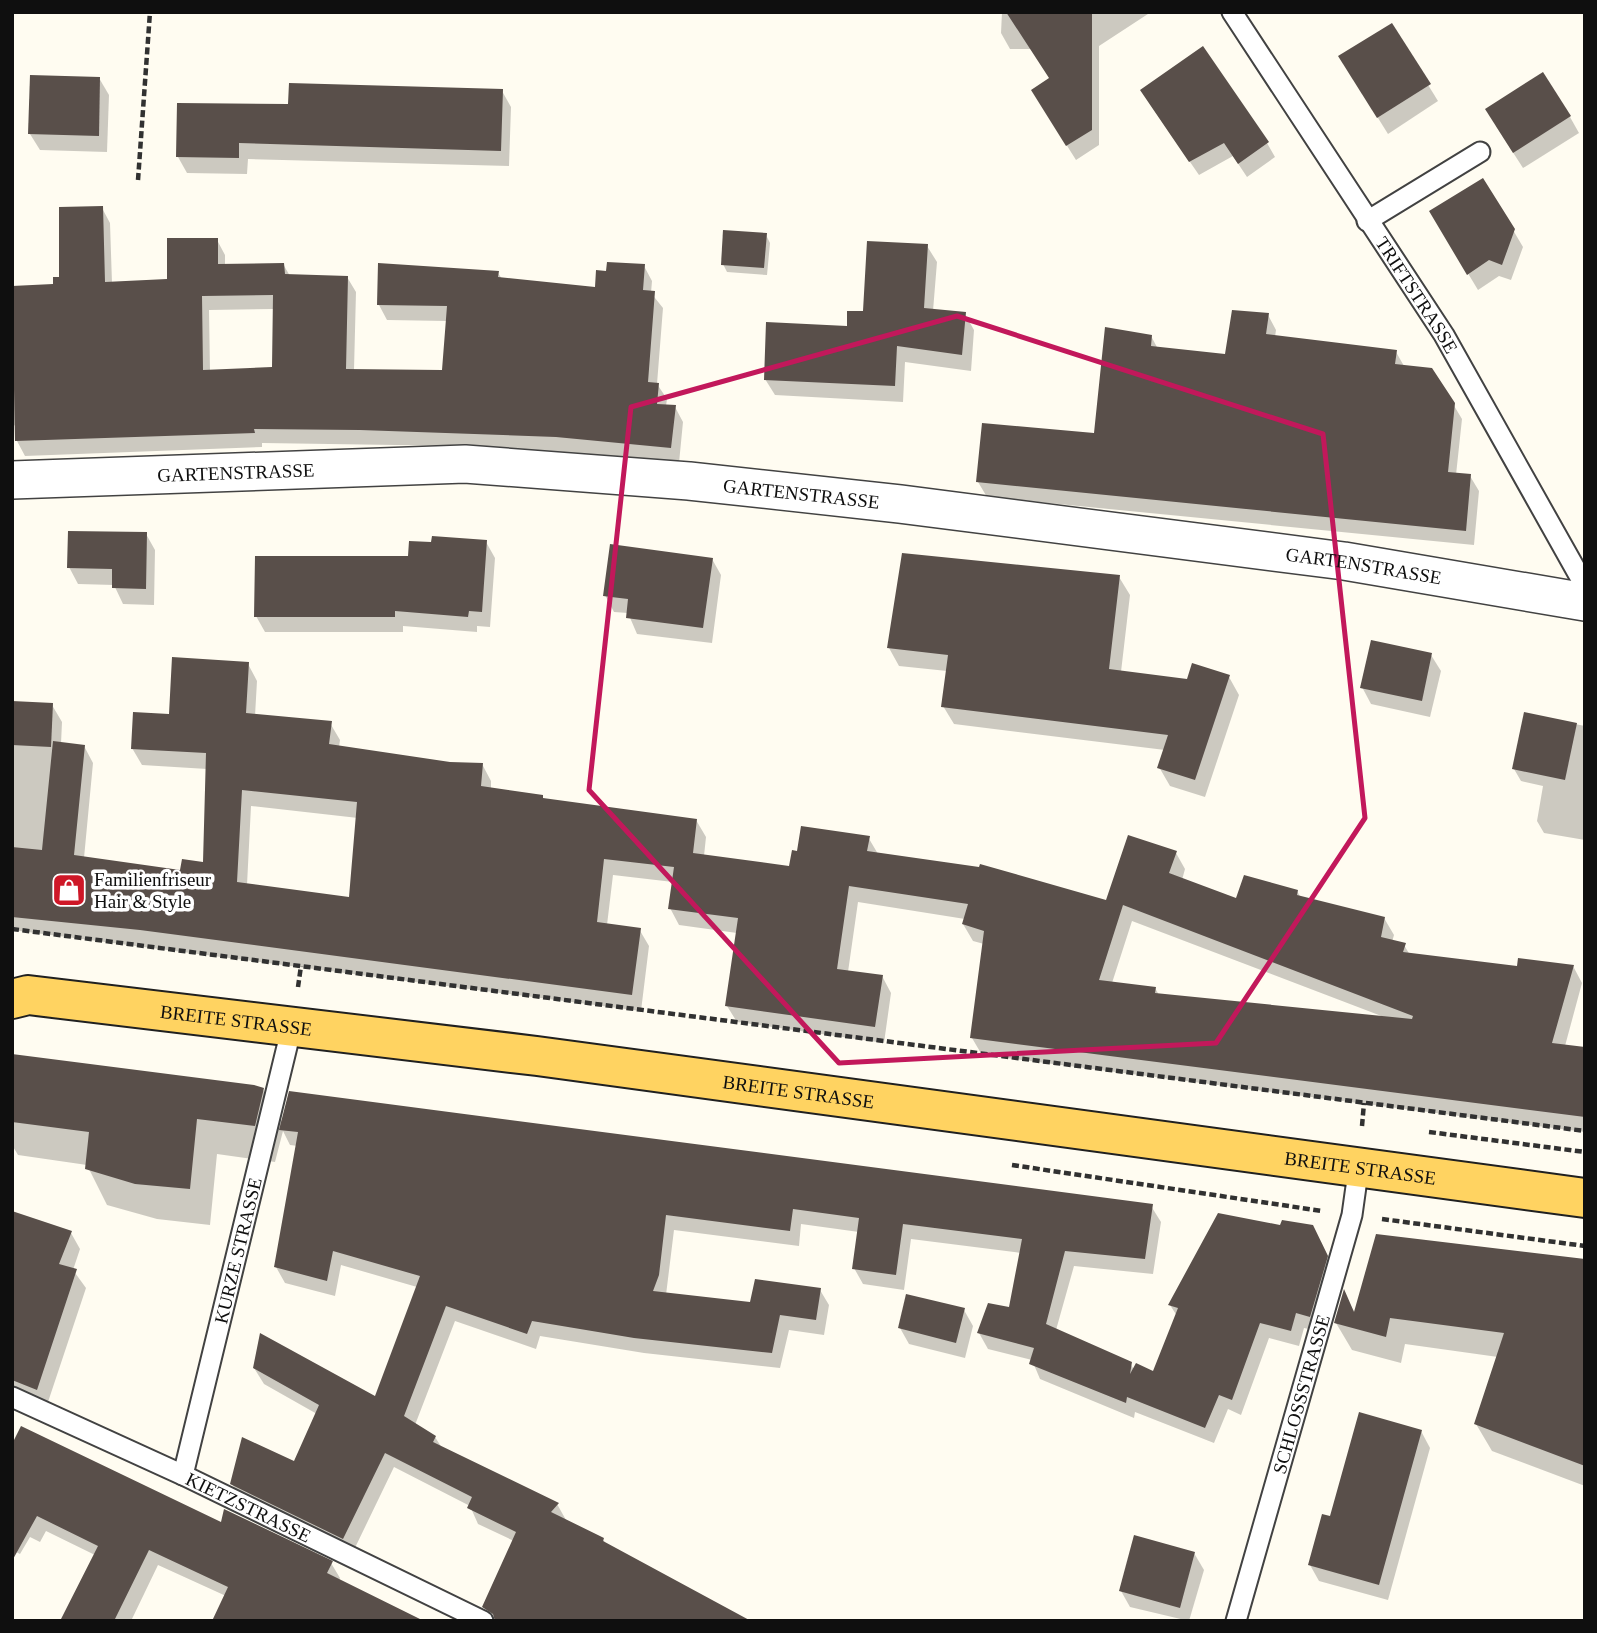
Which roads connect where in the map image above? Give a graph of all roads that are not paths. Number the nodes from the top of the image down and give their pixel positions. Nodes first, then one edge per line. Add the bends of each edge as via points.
1 (1232, 12) edge
2 (1480, 152) dead end
3 (1367, 221) junction
4 (12, 480) edge
5 (1585, 586) edge
6 (1585, 602) edge
7 (12, 999) edge
8 (292, 1026) junction
9 (1359, 1165) junction
10 (1585, 1198) edge
11 (12, 1396) edge
12 (183, 1475) junction
13 (483, 1621) edge
14 (1236, 1621) edge

1 - 3 lane, TRIFTSTRASSE
2 - 3 lane
3 - 5 lane, TRIFTSTRASSE via 1444,335
4 - 6 street, GARTENSTRASSE via 465,464 676,480 1344,561
7 - 8 main road, BREITE STRASSE via 28,995
8 - 9 main road, BREITE STRASSE
8 - 12 lane, KURZE STRASSE
9 - 10 main road, BREITE STRASSE
9 - 14 lane, SCHLOSSSTRASSE via 1352,1215
11 - 12 lane, KIETZSTRASSE
12 - 13 lane, KIETZSTRASSE

